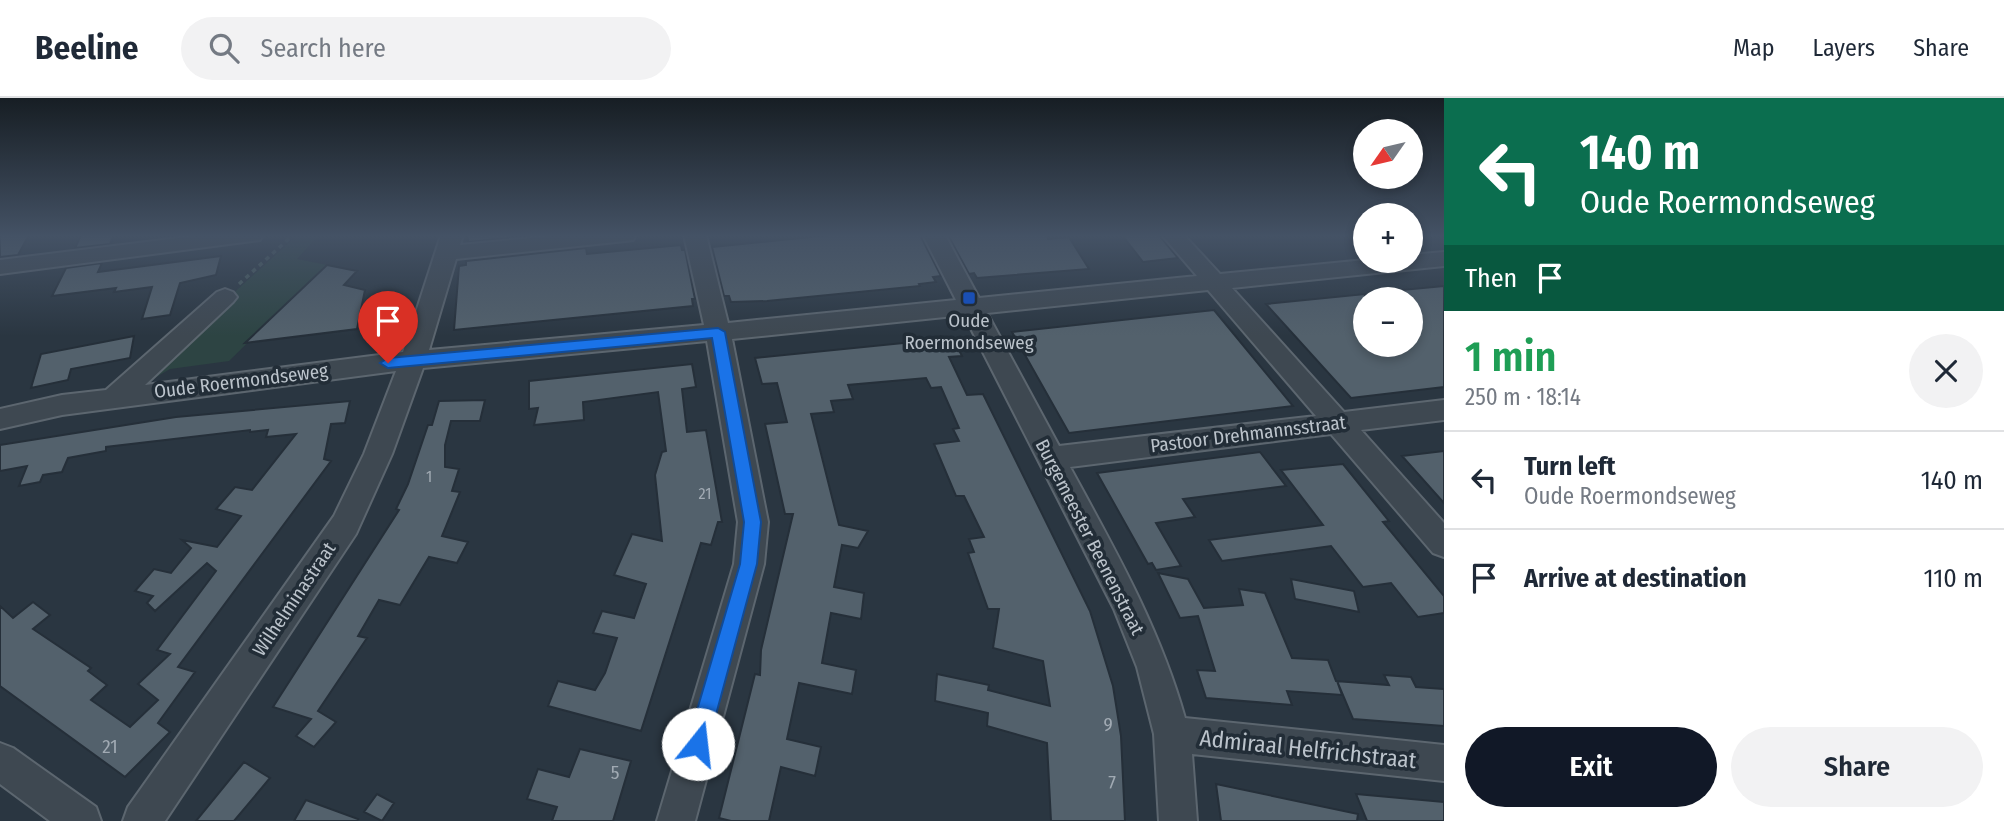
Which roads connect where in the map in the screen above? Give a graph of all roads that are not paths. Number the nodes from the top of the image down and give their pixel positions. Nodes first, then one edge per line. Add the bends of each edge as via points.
1 (441, 269) edge
2 (703, 269) edge
3 (951, 269) edge
4 (1202, 269) edge
5 (1342, 269) edge
6 (1213, 281) junction
7 (225, 297) road end
8 (970, 307) junction
9 (718, 332) junction
10 (413, 360) junction
11 (114, 398) junction
12 (1444, 410) edge
13 (0, 419) edge
14 (1444, 425) edge
15 (1347, 431) junction
16 (1052, 458) junction
17 (1444, 544) edge
18 (1172, 734) junction
19 (0, 761) edge
20 (1444, 762) edge
21 (82, 821) edge
22 (142, 821) edge
23 (676, 821) edge
24 (1178, 821) edge

1 - 10 street, Wilhelminastraat
2 - 9 street
3 - 8 street, Burgemeester Beenenstraat
4 - 6 street
5 - 6 street, Oude Roermondseweg
6 - 8 street, Oude Roermondseweg
6 - 15 street
7 - 11 street
8 - 9 street, Oude Roermondseweg
8 - 16 street, Burgemeester Beenenstraat
9 - 10 street, Oude Roermondseweg
9 - 23 street via 753,522 749,564
10 - 11 street, Oude Roermondseweg
10 - 22 street, Wilhelminastraat via 372,472 345,524
11 - 13 street, Oude Roermondseweg
12 - 15 street, Pastoor Drehmannsstraat
14 - 15 street, Pastoor Drehmannsstraat
15 - 16 street, Pastoor Drehmannsstraat
15 - 17 street
16 - 18 street, Burgemeester Beenenstraat via 1129,605 1154,667
18 - 20 street, Admiraal Helfrichstraat
18 - 24 street, Burgemeester Beenenstraat
19 - 21 street

